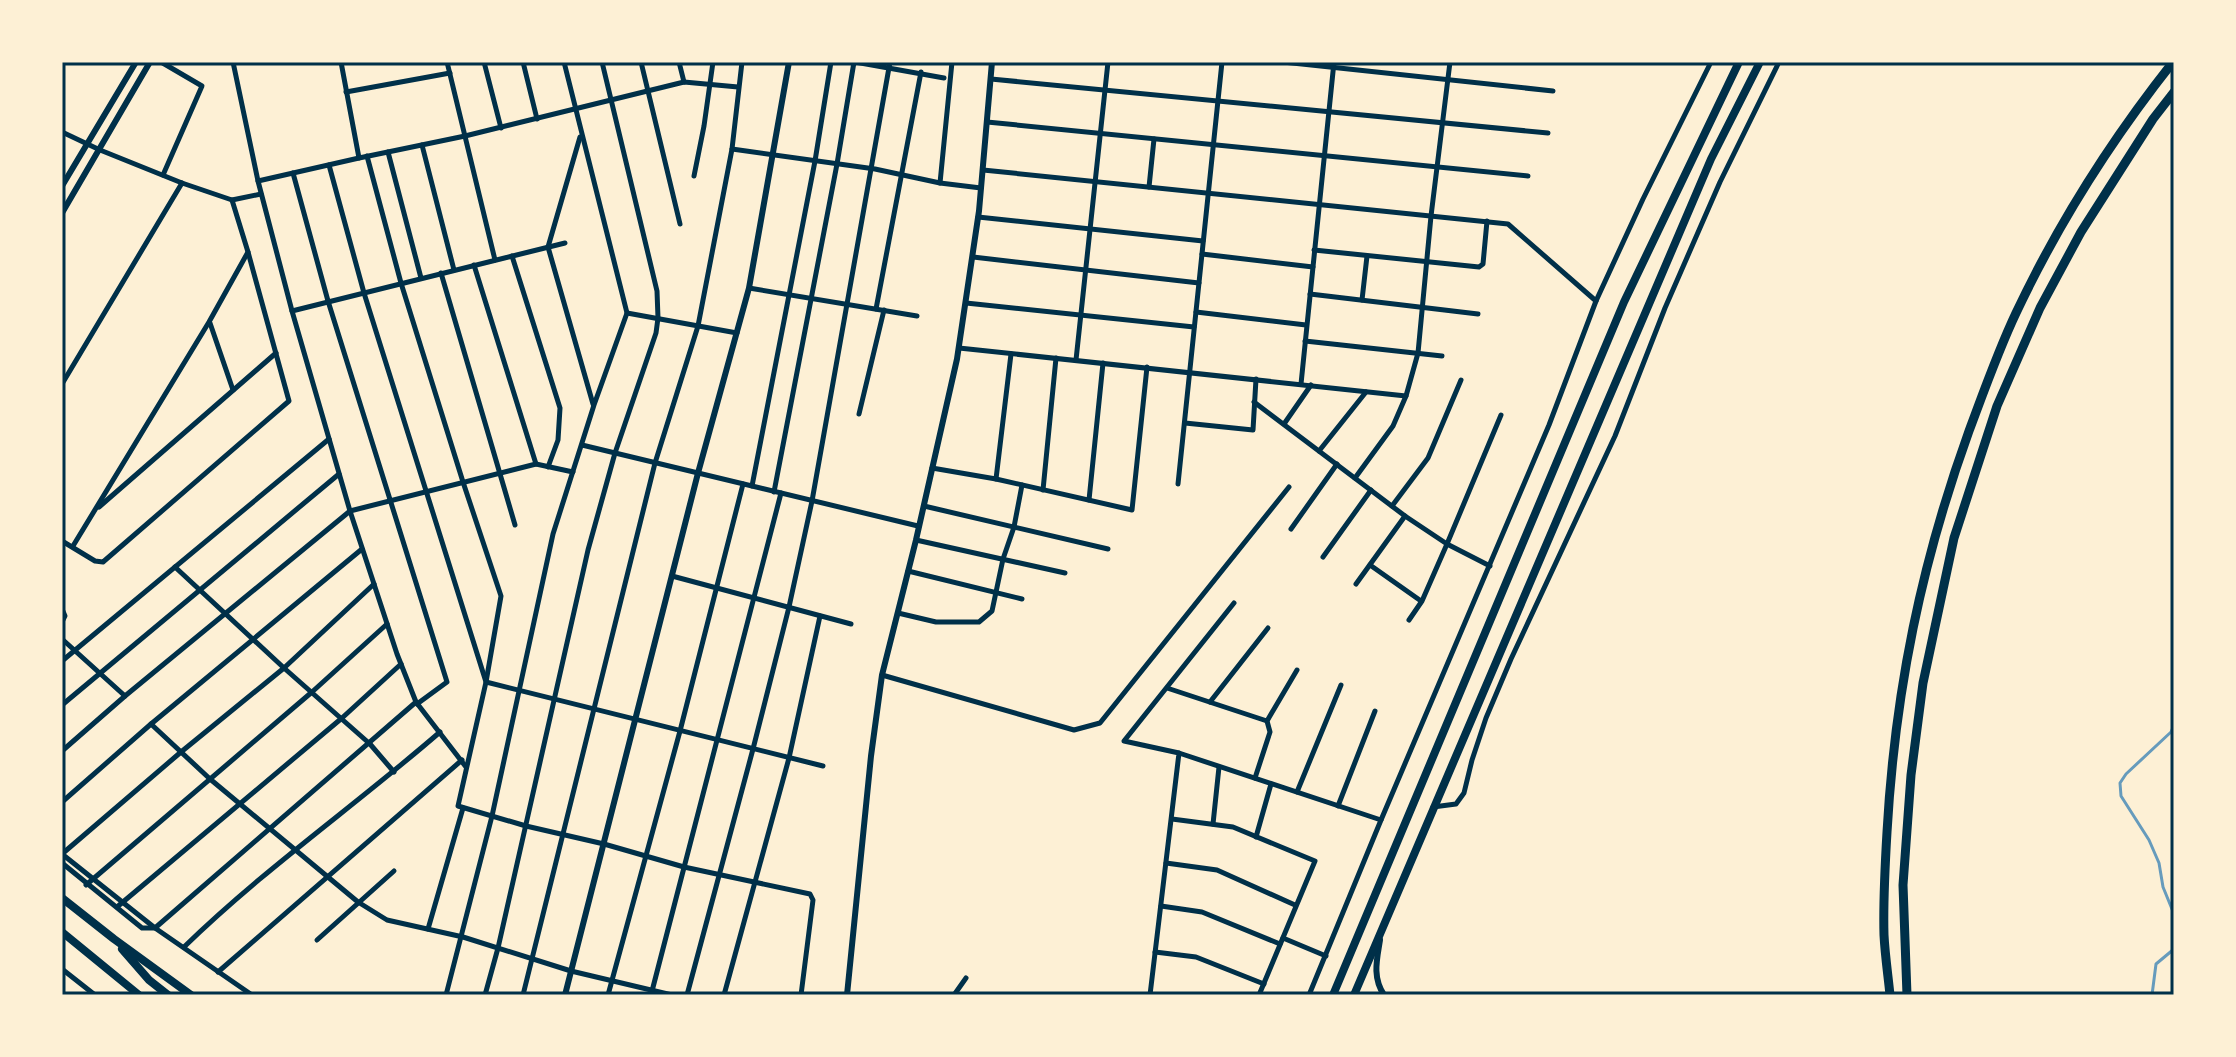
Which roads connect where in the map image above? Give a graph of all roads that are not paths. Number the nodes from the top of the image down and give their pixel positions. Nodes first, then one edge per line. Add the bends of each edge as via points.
1 (136, 62) edge
2 (150, 62) edge
3 (161, 62) edge
4 (233, 62) edge
5 (341, 62) edge
6 (447, 62) edge
7 (484, 62) edge
8 (523, 62) edge
9 (564, 62) edge
10 (602, 62) edge
11 (641, 62) edge
12 (679, 62) edge
13 (713, 62) edge
14 (742, 62) edge
15 (789, 62) edge
16 (831, 62) edge
17 (855, 62) edge
18 (928, 62) edge
19 (952, 62) edge
20 (992, 62) edge
21 (1108, 62) edge
22 (1222, 62) edge
23 (1283, 62) edge
24 (1450, 62) edge
25 (1711, 62) edge
26 (1739, 62) edge
27 (1760, 62) edge
28 (1779, 62) edge
29 (2173, 62) edge
30 (890, 65) edge
31 (1334, 65) edge
32 (450, 73) junction
33 (924, 73) junction
34 (944, 78) dead end
35 (991, 79) junction
36 (1448, 80) junction
37 (684, 82) junction
38 (710, 85) junction
39 (738, 87) junction
40 (1104, 90) junction
41 (1553, 91) dead end
42 (346, 92) junction
43 (648, 92) junction
44 (2174, 92) edge
45 (613, 101) junction
46 (1218, 101) junction
47 (575, 110) junction
48 (1329, 112) junction
49 (537, 119) junction
50 (987, 122) junction
51 (1443, 123) junction
52 (501, 128) junction
53 (62, 132) edge
54 (1100, 133) junction
55 (1548, 133) dead end
56 (581, 134) junction
57 (465, 136) junction
58 (1154, 139) junction
59 (87, 144) junction
60 (422, 145) junction
61 (1213, 145) junction
62 (732, 149) junction
63 (100, 150) junction
64 (388, 152) junction
65 (773, 155) junction
66 (1324, 155) junction
67 (367, 156) junction
68 (359, 158) junction
69 (815, 161) junction
70 (837, 164) junction
71 (329, 165) junction
72 (1437, 167) junction
73 (871, 168) junction
74 (983, 170) junction
75 (293, 173) junction
76 (163, 175) junction
77 (694, 176) dead end
78 (902, 176) junction
79 (1528, 176) dead end
80 (258, 181) junction
81 (1096, 182) junction
82 (182, 183) junction
83 (940, 183) junction
84 (62, 186) edge
85 (1149, 187) junction
86 (981, 188) junction
87 (1208, 193) junction
88 (261, 194) junction
89 (232, 200) junction
90 (1319, 203) junction
91 (62, 213) edge
92 (1431, 216) junction
93 (978, 217) junction
94 (1487, 221) junction
95 (680, 224) dead end
96 (1090, 229) junction
97 (1203, 241) junction
98 (565, 243) dead end
99 (548, 247) junction
100 (1314, 250) junction
101 (248, 252) junction
102 (1202, 254) junction
103 (512, 256) junction
104 (1367, 256) junction
105 (973, 257) junction
106 (495, 260) junction
107 (1426, 262) junction
108 (474, 265) junction
109 (1313, 267) junction
110 (454, 270) junction
111 (1085, 271) junction
112 (441, 273) junction
113 (421, 278) junction
114 (401, 283) junction
115 (1199, 283) junction
116 (749, 288) junction
117 (364, 293) junction
118 (1310, 294) junction
119 (789, 296) junction
120 (812, 300) junction
121 (1362, 300) junction
122 (328, 301) junction
123 (1596, 301) junction
124 (966, 303) junction
125 (846, 305) junction
126 (1422, 307) junction
127 (876, 309) junction
128 (884, 310) junction
129 (292, 311) junction
130 (1196, 312) junction
131 (627, 313) junction
132 (1478, 314) dead end
133 (1080, 315) junction
134 (917, 316) dead end
135 (658, 318) junction
136 (209, 322) junction
137 (1307, 325) junction
138 (698, 326) junction
139 (1194, 327) junction
140 (737, 333) junction
141 (1305, 341) junction
142 (959, 348) junction
143 (276, 353) junction
144 (1418, 353) junction
145 (1011, 354) junction
146 (1442, 356) dead end
147 (1056, 358) junction
148 (1076, 360) junction
149 (1103, 363) junction
150 (1147, 367) junction
151 (1190, 372) junction
152 (1256, 379) junction
153 (1461, 380) dead end
154 (62, 384) edge
155 (1301, 384) junction
156 (1311, 385) junction
157 (233, 390) junction
158 (1366, 391) junction
159 (1406, 396) junction
160 (1254, 402) junction
161 (594, 405) junction
162 (859, 414) dead end
163 (1501, 415) dead end
164 (1185, 423) junction
165 (1284, 424) junction
166 (329, 439) junction
167 (582, 445) junction
168 (1319, 451) junction
169 (615, 453) junction
170 (655, 463) junction
171 (536, 464) junction
172 (1337, 464) junction
173 (548, 467) junction
174 (932, 468) junction
175 (573, 472) junction
176 (500, 473) junction
177 (698, 473) junction
178 (339, 474) junction
179 (1355, 478) junction
180 (996, 479) junction
181 (463, 482) junction
182 (743, 484) junction
183 (1178, 484) dead end
184 (1022, 485) junction
185 (752, 486) junction
186 (1289, 487) dead end
187 (1043, 490) junction
188 (1371, 490) junction
189 (426, 492) junction
190 (774, 492) junction
191 (781, 493) junction
192 (1089, 500) junction
193 (389, 501) junction
194 (812, 501) junction
195 (924, 506) junction
196 (1392, 506) junction
197 (95, 510) junction
198 (350, 511) junction
199 (1405, 516) junction
200 (515, 525) dead end
201 (916, 526) junction
202 (1014, 527) junction
203 (1291, 529) dead end
204 (916, 540) junction
205 (62, 541) edge
206 (1447, 544) junction
207 (73, 546) junction
208 (362, 549) junction
209 (1108, 549) dead end
210 (1323, 557) dead end
211 (1003, 559) junction
212 (1370, 565) junction
213 (1490, 566) junction
214 (175, 567) junction
215 (908, 571) junction
216 (1065, 573) dead end
217 (672, 576) junction
218 (374, 584) junction
219 (1356, 584) dead end
220 (716, 588) junction
221 (198, 591) junction
222 (996, 593) junction
223 (753, 598) junction
224 (1022, 599) dead end
225 (1422, 601) junction
226 (1234, 603) dead end
227 (789, 607) junction
228 (62, 609) edge
229 (898, 613) junction
230 (224, 614) junction
231 (820, 616) junction
232 (1409, 620) dead end
233 (62, 622) edge
234 (387, 624) junction
235 (851, 624) dead end
236 (1268, 628) dead end
237 (62, 639) edge
238 (253, 640) junction
239 (74, 650) junction
240 (62, 661) edge
241 (401, 664) junction
242 (284, 668) junction
243 (1297, 670) dead end
244 (98, 674) junction
245 (882, 675) junction
246 (486, 682) junction
247 (1341, 685) dead end
248 (1167, 688) junction
249 (520, 691) junction
250 (312, 692) junction
251 (125, 696) junction
252 (554, 699) junction
253 (1210, 702) junction
254 (416, 703) junction
255 (62, 705) edge
256 (594, 709) junction
257 (1375, 711) dead end
258 (342, 718) junction
259 (635, 720) junction
260 (1267, 721) junction
261 (151, 724) junction
262 (680, 731) junction
263 (440, 732) junction
264 (717, 740) junction
265 (370, 744) junction
266 (753, 749) junction
267 (62, 751) edge
268 (181, 752) junction
269 (1179, 753) junction
270 (789, 758) junction
271 (462, 760) junction
272 (823, 766) dead end
273 (1219, 767) junction
274 (467, 768) junction
275 (394, 772) junction
276 (1255, 778) junction
277 (210, 779) junction
278 (1271, 784) junction
279 (1297, 792) junction
280 (62, 802) edge
281 (240, 803) junction
282 (1338, 806) junction
283 (1433, 807) junction
284 (463, 808) junction
285 (492, 816) junction
286 (1172, 819) junction
287 (1381, 820) junction
288 (1213, 824) junction
289 (526, 826) junction
290 (269, 827) junction
291 (562, 833) junction
292 (1256, 837) junction
293 (604, 844) junction
294 (294, 849) junction
295 (62, 854) edge
296 (645, 856) junction
297 (62, 863) edge
298 (1166, 863) junction
299 (684, 867) junction
300 (394, 871) dead end
301 (720, 875) junction
302 (327, 876) junction
303 (93, 879) junction
304 (753, 883) junction
305 (86, 885) junction
306 (62, 898) edge
307 (358, 902) junction
308 (120, 905) junction
309 (1295, 905) junction
310 (1161, 906) junction
311 (155, 928) junction
312 (1382, 928) junction
313 (428, 929) junction
314 (62, 932) edge
315 (463, 937) junction
316 (114, 939) junction
317 (317, 940) dead end
318 (1282, 941) junction
319 (184, 947) junction
320 (498, 948) junction
321 (1155, 952) junction
322 (1326, 956) junction
323 (532, 959) junction
324 (62, 969) edge
325 (571, 971) junction
326 (218, 972) junction
327 (966, 978) dead end
328 (611, 981) junction
329 (1264, 984) junction
330 (651, 993) edge
331 (95, 995) edge
332 (139, 995) edge
333 (168, 995) edge
334 (191, 995) edge
335 (252, 995) edge
336 (446, 995) edge
337 (485, 995) edge
338 (523, 995) edge
339 (565, 995) edge
340 (608, 995) edge
341 (672, 995) edge
342 (687, 995) edge
343 (724, 995) edge
344 (801, 995) edge
345 (847, 995) edge
346 (954, 995) edge
347 (1150, 995) edge
348 (1259, 995) edge
349 (1309, 995) edge
350 (1333, 995) edge
351 (1354, 995) edge
352 (1384, 995) edge
353 (1890, 995) edge
354 (1907, 995) edge

1 - 59 street
2 - 63 street
3 - 76 street via 202,86
4 - 80 street
5 - 42 street
6 - 32 street
7 - 52 street
8 - 49 street
9 - 47 street
10 - 45 street
11 - 43 street
12 - 37 street
13 - 38 street
14 - 39 street
15 - 65 street
16 - 69 street
17 - 30 street
17 - 70 street
18 - 33 street
19 - 83 street
20 - 35 street
21 - 40 street
22 - 46 street
23 - 31 street
24 - 36 street
25 - 123 street
26 - 350 main road via 1624,302
27 - 283 main road via 1711,159
28 - 283 street via 1720,182 1615,436 1511,659 1486,718 1464,793 1456,804
29 - 353 highway via 2082,190 2015,314 1949,489 1914,618 1891,763 1884,935
30 - 33 street
30 - 73 street
31 - 36 street
31 - 48 street
32 - 42 street
32 - 57 street
33 - 34 street
33 - 78 street
35 - 40 street
35 - 50 street
36 - 41 street
36 - 51 street
37 - 38 street
37 - 43 street
38 - 39 street
38 - 77 street
39 - 62 street
40 - 46 street
40 - 54 street
42 - 68 street
43 - 45 street
43 - 95 street
44 - 354 highway via 2081,232 2040,308 1997,406 1954,538 1923,683 1911,775 1903,885
45 - 47 street
45 - 135 street via 657,291
46 - 48 street
46 - 61 street
47 - 49 street
47 - 56 street
48 - 51 street
48 - 66 street
49 - 52 street
50 - 54 street
50 - 74 street
51 - 55 street
51 - 72 street
52 - 57 street
53 - 59 street
54 - 58 street
54 - 81 street
56 - 99 street
56 - 131 street
57 - 60 street
57 - 106 street
58 - 61 street
58 - 85 street
59 - 63 street
59 - 84 street
60 - 64 street
60 - 110 street
61 - 66 street
61 - 87 street
62 - 65 street
62 - 138 street
63 - 76 street
63 - 91 street
64 - 67 street
64 - 113 street
65 - 69 street
65 - 116 street
66 - 72 street
66 - 90 street
67 - 68 street
67 - 114 street
68 - 71 street
69 - 70 street
69 - 119 street
70 - 73 street
70 - 120 street
71 - 75 street
71 - 117 street
72 - 79 street
72 - 92 street
73 - 78 street
73 - 125 street
74 - 81 street
74 - 86 street
75 - 80 street
75 - 122 street
76 - 82 street
78 - 83 street
78 - 127 street
80 - 88 street
81 - 85 street
81 - 96 street
82 - 89 street
82 - 154 street
83 - 86 street
85 - 87 street
86 - 93 street
87 - 90 street
87 - 97 street
88 - 89 street
88 - 129 street
89 - 101 street
90 - 92 street
90 - 100 street
92 - 94 street
92 - 107 street
93 - 96 street
93 - 105 street
94 - 107 street via 1482,267
94 - 123 street via 1508,224
96 - 97 street
96 - 111 street
97 - 102 street
98 - 99 street
99 - 103 street
99 - 161 street
100 - 104 street
100 - 109 street
101 - 136 street
101 - 143 street
102 - 109 street
102 - 115 street
103 - 106 street
103 - 173 street via 560,408 558,440
104 - 107 street
104 - 121 street
105 - 111 street
105 - 124 street
106 - 108 street
107 - 126 street
108 - 110 street
108 - 171 street
109 - 118 street
110 - 112 street
111 - 115 street
111 - 133 street
112 - 113 street
112 - 176 street
113 - 114 street
114 - 117 street
114 - 181 street
115 - 130 street
116 - 119 street
116 - 140 street
117 - 122 street
117 - 189 street
118 - 121 street
118 - 137 street
119 - 120 street
119 - 185 street
120 - 125 street
120 - 190 street
121 - 126 street
122 - 129 street
122 - 193 street
123 - 213 street
124 - 133 street
124 - 142 street
125 - 127 street
125 - 194 street
126 - 132 street
126 - 144 street
127 - 128 street
128 - 134 street
128 - 162 street
129 - 166 street
130 - 137 street
130 - 139 street
131 - 135 street
131 - 161 street
133 - 139 street
133 - 148 street
135 - 138 street
135 - 169 street
136 - 157 street
136 - 197 street
137 - 141 street
138 - 140 street
138 - 170 street
139 - 151 street
140 - 177 street
141 - 144 street
141 - 155 street
142 - 145 street
142 - 174 street
143 - 157 street
143 - 207 street via 289,401 103,562
144 - 146 street
144 - 159 street
145 - 147 street
145 - 180 street
147 - 148 street
147 - 187 street
148 - 149 street
149 - 150 street
149 - 192 street
150 - 151 street
150 - 192 street via 1132,510
151 - 152 street
151 - 164 street
152 - 155 street
152 - 160 street
153 - 196 street via 1428,458
155 - 156 street
156 - 158 street
156 - 165 street
157 - 197 street
158 - 159 street
158 - 168 street
159 - 179 street via 1393,426
160 - 164 street via 1253,430
160 - 165 street
161 - 167 street
163 - 206 street
164 - 183 street
165 - 168 street
166 - 178 street
166 - 214 street
167 - 169 street
167 - 175 street
168 - 172 street
169 - 170 street
169 - 252 street
170 - 177 street
170 - 256 street
171 - 173 street
171 - 176 street
172 - 179 street
172 - 203 street
173 - 175 street
174 - 180 street
174 - 195 street
175 - 249 street via 553,534
176 - 181 street
176 - 200 street
177 - 182 street
177 - 217 street
178 - 198 street
178 - 221 street
179 - 188 street
180 - 184 street
181 - 189 street
181 - 246 street via 501,596
182 - 185 street
182 - 220 street
184 - 187 street
184 - 202 street
185 - 190 street
186 - 245 street via 1100,723 1074,730
187 - 192 street
188 - 196 street
188 - 210 street
189 - 193 street
189 - 246 street
190 - 191 street
191 - 194 street
191 - 223 street
193 - 198 street
193 - 254 street via 447,682
194 - 201 street
194 - 227 street
195 - 201 street
195 - 202 street
196 - 199 street
197 - 207 street
198 - 208 street
198 - 230 street
199 - 206 street
199 - 212 street
201 - 204 street
202 - 209 street
202 - 211 street
204 - 211 street
204 - 215 street
205 - 207 street
206 - 213 street
206 - 225 street
208 - 218 street
208 - 238 street
211 - 216 street
211 - 222 street
212 - 219 street
212 - 225 street
213 - 287 street
214 - 221 street
214 - 239 street
215 - 222 street
215 - 229 street
217 - 220 street
217 - 259 street
218 - 234 street
218 - 242 street
220 - 223 street
220 - 262 street
221 - 230 street
221 - 244 street
222 - 224 street
222 - 229 street via 992,611 979,622 936,622
223 - 227 street
223 - 264 street
225 - 232 street
226 - 248 street
227 - 231 street
227 - 266 street
228 - 233 street
229 - 245 street
230 - 238 street
230 - 251 street
231 - 235 street
231 - 270 street
234 - 241 street
234 - 250 street
236 - 253 street
237 - 239 street
238 - 242 street
238 - 261 street
239 - 240 street
239 - 244 street
241 - 254 street
241 - 258 street
242 - 250 street
242 - 268 street
243 - 260 street
244 - 251 street
244 - 255 street
245 - 345 street
246 - 249 street
246 - 274 street
247 - 279 street
248 - 253 street
248 - 269 street via 1124,741
249 - 252 street
249 - 285 street
250 - 258 street
250 - 277 street
251 - 267 street
252 - 256 street
252 - 289 street
253 - 260 street
254 - 263 street
254 - 265 street
256 - 259 street
256 - 291 street
257 - 282 street
258 - 265 street
258 - 281 street
259 - 262 street
259 - 293 street
260 - 276 street via 1270,732
261 - 268 street
261 - 280 street
262 - 264 street
262 - 296 street
263 - 271 street
263 - 275 street
264 - 266 street
264 - 299 street
265 - 275 street
265 - 290 street
266 - 270 street
266 - 301 street
268 - 277 street
268 - 295 street
269 - 273 street
269 - 286 street
270 - 272 street
270 - 304 street
271 - 274 street
271 - 302 street
273 - 276 street
273 - 288 street
274 - 284 street via 458,806
275 - 294 street
276 - 278 street
277 - 281 street
277 - 303 street
278 - 279 street
278 - 292 street
279 - 282 street
281 - 290 street
281 - 308 street
282 - 287 street
283 - 312 main road
284 - 285 street
284 - 313 street
285 - 289 street
285 - 315 street
286 - 288 street
286 - 298 street
287 - 322 street
288 - 292 street
289 - 291 street
289 - 320 street
290 - 294 street
290 - 311 street
291 - 293 street
291 - 323 street
292 - 309 street via 1315,861
293 - 296 street
293 - 325 street
294 - 302 street
294 - 319 street
295 - 303 street
296 - 299 street
296 - 328 street
297 - 305 street
298 - 309 street via 1217,870
298 - 310 street
299 - 301 street
299 - 330 street
300 - 307 street
301 - 304 street
301 - 342 street
302 - 307 street
302 - 326 street
303 - 305 street
303 - 308 street
304 - 343 street
304 - 344 street via 812,897
305 - 308 street
306 - 316 main road
307 - 313 street via 387,920
307 - 317 street
308 - 311 street
309 - 318 street
310 - 318 street via 1202,912
310 - 321 street
311 - 319 street
312 - 351 main road
312 - 352 street via 1375,970
313 - 315 street
314 - 332 main road
315 - 320 street
315 - 336 street
316 - 333 main road
316 - 334 main road
318 - 322 street
318 - 329 street
319 - 326 street
320 - 323 street
320 - 337 street
321 - 329 street via 1196,957
321 - 347 street
322 - 349 street
323 - 325 street
323 - 338 street
324 - 331 street
325 - 328 street
325 - 339 street
326 - 335 street
327 - 346 street
328 - 330 street
328 - 340 street
329 - 348 street
330 - 341 street

